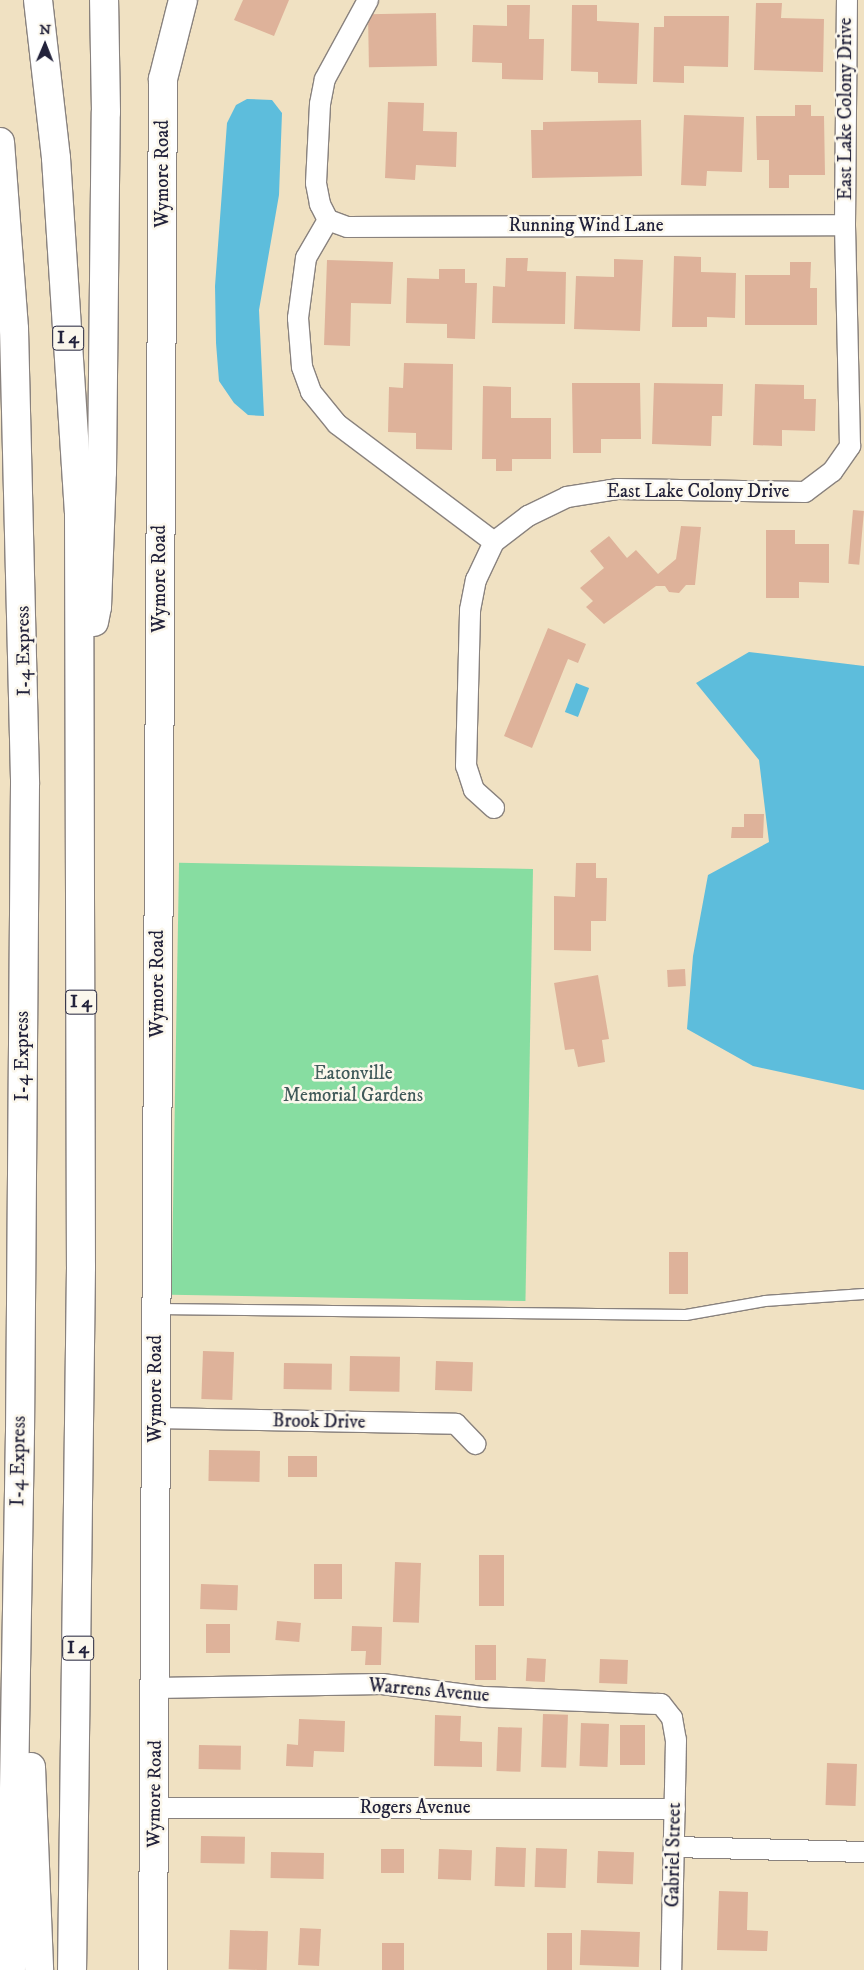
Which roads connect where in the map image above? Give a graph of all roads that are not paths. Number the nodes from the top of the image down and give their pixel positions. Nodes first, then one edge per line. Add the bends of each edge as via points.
1 (38, 0) edge
2 (92, 0) edge
3 (104, 0) edge
4 (183, 0) edge
5 (368, 0) edge
6 (847, 0) edge
7 (106, 112) junction
8 (0, 142) edge
9 (328, 220) junction
10 (845, 225) junction
11 (494, 542) junction
12 (80, 677) junction
13 (494, 808) dead end
14 (864, 1294) edge
15 (156, 1309) junction
16 (155, 1418) junction
17 (475, 1444) dead end
18 (17, 1552) junction
19 (156, 1688) junction
20 (676, 1740) joint
21 (155, 1808) junction
22 (675, 1809) junction
23 (674, 1847) junction
24 (864, 1852) edge
25 (11, 1970) edge
26 (39, 1970) edge
27 (72, 1970) edge
28 (153, 1970) edge
29 (671, 1970) edge

1 - 12 main road, I 4 via 66,293 79,512
2 - 7 main road
3 - 7 main road
4 - 15 main road, Wymore Road via 163,79
5 - 9 street via 325,79 320,104 316,183 320,204
6 - 10 street, East Lake Colony Drive
7 - 12 main road via 97,607
8 - 18 main road, I-4 Express via 14,329 25,694
9 - 10 street, Running Wind Lane via 347,227
9 - 11 street via 306,258 298,318 302,367 310,392 337,424
10 - 11 street, East Lake Colony Drive via 850,446 832,472 805,492 618,489 567,497 528,516
11 - 13 street, East Lake Colony Drive via 476,580 470,610 466,766 474,790
12 - 27 main road, I 4 via 81,1275
14 - 15 lane via 765,1301 686,1315
15 - 16 main road, Wymore Road
16 - 17 street, Brook Drive via 456,1424
16 - 19 main road, Wymore Road
18 - 25 main road, I-4 Express
18 - 26 main road via 25,1586
19 - 20 street, Warrens Avenue via 382,1684 484,1696 641,1701 661,1704 672,1718
19 - 21 main road, Wymore Road
20 - 22 street, Gabriel Street
21 - 22 street, Rogers Avenue
21 - 28 main road, Wymore Road
22 - 23 street, Gabriel Street
23 - 24 street
23 - 29 street, Gabriel Street

